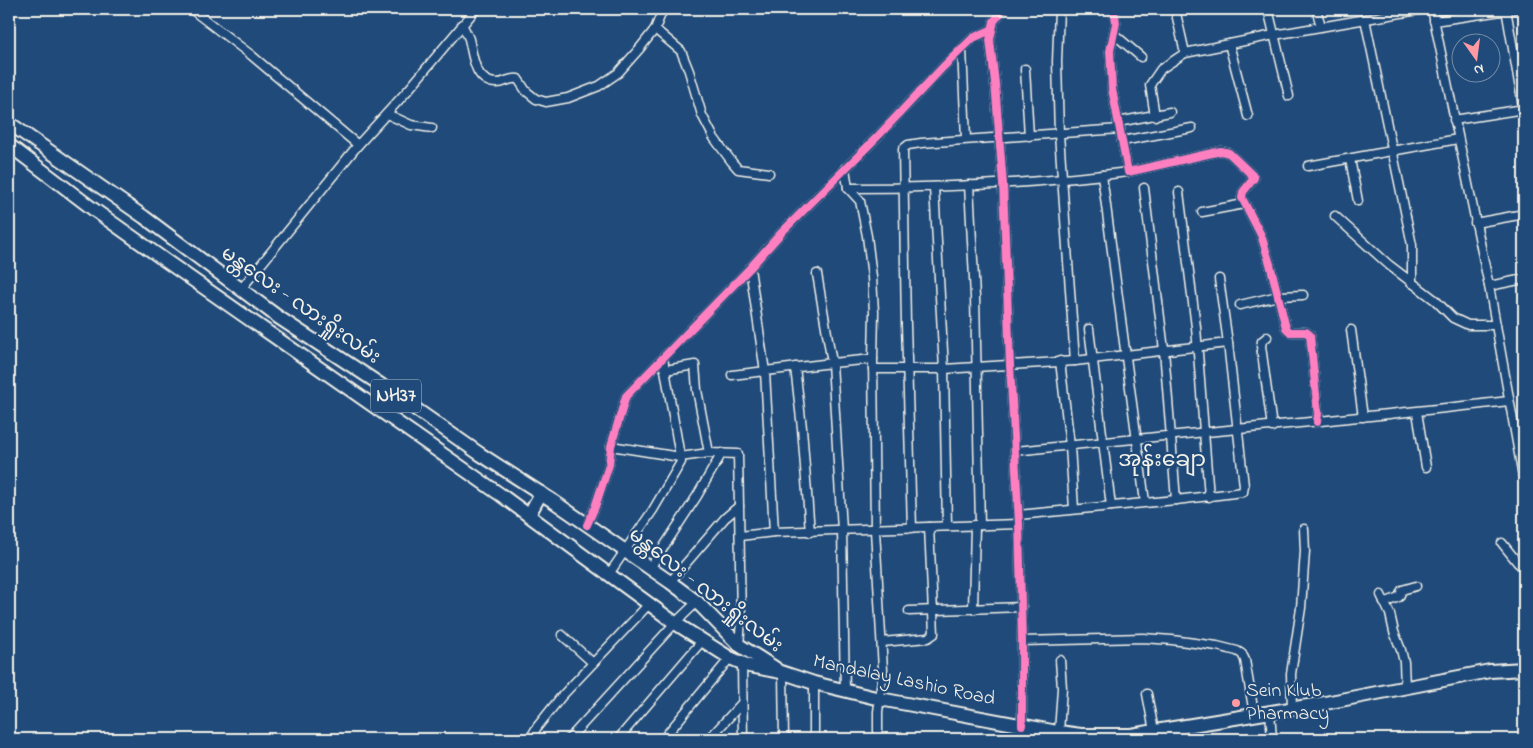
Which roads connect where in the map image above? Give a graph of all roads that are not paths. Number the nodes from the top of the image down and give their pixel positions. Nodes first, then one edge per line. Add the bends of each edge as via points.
1 (191, 9) edge
2 (476, 9) edge
3 (663, 9) edge
4 (1004, 9) edge
5 (1059, 9) edge
6 (1112, 9) edge
7 (1175, 9) edge
8 (1268, 9) edge
9 (1316, 9) edge
10 (1424, 9) edge
11 (1432, 9) edge
12 (1506, 9) edge
13 (1515, 9) edge
14 (1365, 19) junction
15 (1434, 21) junction
16 (462, 24) junction
17 (1321, 26) junction
18 (654, 30) junction
19 (991, 30) junction
20 (1114, 34) junction
21 (1274, 35) junction
22 (1228, 44) junction
23 (962, 49) junction
24 (1185, 53) junction
25 (1141, 57) dead end
26 (1025, 70) dead end
27 (1289, 96) dead end
28 (1524, 110) edge
29 (1170, 112) dead end
30 (387, 114) junction
31 (1155, 116) junction
32 (1248, 116) dead end
33 (1454, 120) junction
34 (9, 123) edge
35 (1119, 126) junction
36 (432, 128) dead end
37 (1192, 128) dead end
38 (1059, 134) junction
39 (1028, 136) junction
40 (999, 137) junction
41 (966, 139) junction
42 (1458, 139) junction
43 (1122, 142) junction
44 (9, 145) edge
45 (358, 145) junction
46 (1392, 151) junction
47 (1350, 159) junction
48 (1308, 166) dead end
49 (845, 168) junction
50 (1128, 172) junction
51 (769, 173) dead end
52 (1102, 175) junction
53 (1062, 180) junction
54 (1003, 184) junction
55 (969, 186) junction
56 (934, 187) junction
57 (848, 188) junction
58 (903, 188) junction
59 (1144, 188) dead end
60 (1179, 192) dead end
61 (1358, 201) dead end
62 (1244, 204) junction
63 (1202, 212) dead end
64 (1524, 214) edge
65 (1335, 216) dead end
66 (1475, 223) junction
67 (750, 268) junction
68 (817, 274) dead end
69 (1524, 279) edge
70 (1219, 280) dead end
71 (1412, 283) junction
72 (1489, 286) junction
73 (241, 290) junction
74 (1303, 295) dead end
75 (1278, 296) junction
76 (1240, 305) dead end
77 (1496, 325) junction
78 (1089, 329) dead end
79 (1351, 330) dead end
80 (1267, 337) dead end
81 (1228, 343) junction
82 (1197, 346) junction
83 (1164, 350) junction
84 (1127, 355) junction
85 (663, 358) junction
86 (873, 359) junction
87 (1092, 359) junction
88 (1075, 360) junction
89 (1060, 361) junction
90 (832, 363) junction
91 (1010, 365) junction
92 (795, 367) junction
93 (908, 368) junction
94 (977, 368) junction
95 (873, 369) junction
96 (944, 369) junction
97 (665, 370) junction
98 (765, 372) junction
99 (732, 375) dead end
100 (1509, 401) junction
101 (1417, 412) junction
102 (1363, 417) junction
103 (1317, 422) junction
104 (1272, 427) junction
105 (1237, 430) junction
106 (1204, 432) junction
107 (1170, 435) junction
108 (1136, 438) junction
109 (1102, 442) junction
110 (611, 446) junction
111 (1070, 446) junction
112 (1015, 451) junction
113 (709, 453) junction
114 (722, 453) junction
115 (680, 457) junction
116 (1426, 467) dead end
117 (1524, 482) edge
118 (541, 493) junction
119 (1209, 497) junction
120 (1176, 500) junction
121 (1145, 502) junction
122 (739, 506) junction
123 (1111, 506) junction
124 (1074, 509) junction
125 (529, 515) junction
126 (1018, 515) junction
127 (1019, 524) junction
128 (587, 525) junction
129 (978, 525) junction
130 (947, 526) junction
131 (929, 527) junction
132 (912, 528) junction
133 (842, 530) junction
134 (875, 530) junction
135 (1304, 530) dead end
136 (774, 532) junction
137 (810, 532) junction
138 (740, 536) junction
139 (1502, 543) dead end
140 (624, 550) junction
141 (650, 568) junction
142 (1524, 568) edge
143 (609, 574) junction
144 (670, 582) junction
145 (1416, 586) dead end
146 (1381, 594) dead end
147 (697, 602) junction
148 (1384, 603) junction
149 (649, 604) junction
150 (1022, 607) junction
151 (973, 608) junction
152 (932, 610) junction
153 (910, 611) dead end
154 (675, 623) junction
155 (562, 635) dead end
156 (702, 641) junction
157 (1022, 641) junction
158 (882, 642) junction
159 (739, 645) junction
160 (1060, 660) dead end
161 (736, 661) junction
162 (593, 663) junction
163 (1524, 670) edge
164 (782, 673) junction
165 (814, 683) junction
166 (1405, 688) junction
167 (845, 690) junction
168 (1147, 694) dead end
169 (880, 699) junction
170 (742, 704) junction
171 (1292, 708) junction
172 (1270, 712) junction
173 (1254, 714) junction
174 (1022, 725) junction
175 (1054, 734) edge
176 (1159, 734) edge
177 (1131, 737) edge
178 (530, 739) edge
179 (569, 739) edge
180 (618, 739) edge
181 (663, 739) edge
182 (709, 739) edge
183 (743, 739) edge
184 (784, 739) edge
185 (814, 739) edge
186 (878, 739) edge
187 (1272, 739) edge

1 - 45 street via 259,61
2 - 16 street
3 - 18 street
4 - 19 street
5 - 38 street via 1056,62
6 - 20 street via 1115,15
7 - 24 street
8 - 21 street
9 - 17 street
10 - 14 street
11 - 15 street
12 - 13 street
12 - 15 street
12 - 28 street
14 - 17 street
14 - 46 street
15 - 33 street
16 - 18 street via 469,38 475,66 486,81 496,84 518,79 526,91 546,102 568,98 611,80
16 - 30 street
17 - 21 street
18 - 51 street via 682,51 702,115 732,162 738,169
19 - 23 street via 974,38
19 - 40 street
20 - 25 street
20 - 35 street via 1110,68
21 - 22 street
21 - 27 street
22 - 24 street
22 - 32 street
23 - 41 street
23 - 49 street
24 - 31 street via 1161,69 1150,85
26 - 39 street
28 - 33 street
29 - 31 street
30 - 36 street via 411,125
30 - 45 street
31 - 35 street
33 - 42 street
34 - 73 highway, မန္တလေး - လားရှိုးလမ်း / NH37
35 - 38 street
35 - 43 street
37 - 43 street
38 - 39 street
38 - 53 street
39 - 40 street
40 - 41 street
40 - 54 street
41 - 58 street via 908,145 903,149
42 - 46 street
42 - 66 street
43 - 50 street
44 - 125 highway, မန္တလေး - လားရှိုးလမ်း / NH37 via 126,232
45 - 73 street
46 - 47 street
46 - 71 street via 1412,245
47 - 48 street
47 - 61 street
49 - 57 street
49 - 67 street
50 - 52 street
50 - 62 street via 1221,151 1229,153 1254,178 1243,192
52 - 53 street
52 - 84 street
53 - 54 street
53 - 88 street
54 - 55 street
54 - 91 street
55 - 56 street
55 - 94 street
56 - 58 street
56 - 96 street
57 - 58 street
57 - 86 street via 860,201 867,236 874,312
58 - 93 street
59 - 83 street
60 - 82 street
62 - 63 street
62 - 75 street via 1261,235
64 - 66 street
65 - 71 street
66 - 72 street
67 - 85 street
67 - 98 street
68 - 90 street
69 - 72 street
70 - 81 street
71 - 77 street via 1453,318 1468,325
72 - 77 street
73 - 118 highway, မန္တလေး - လားရှိုးလမ်း / NH37
74 - 75 street
75 - 76 street
75 - 103 street via 1286,328 1290,332 1310,335
77 - 100 street
78 - 87 street
79 - 102 street
80 - 104 street via 1261,346
81 - 82 street
81 - 105 street
82 - 83 street
82 - 106 street
83 - 84 street
83 - 107 street
84 - 87 street
84 - 108 street
85 - 97 street
85 - 110 street via 626,396
86 - 90 street
86 - 95 street
87 - 88 street
87 - 109 street
88 - 89 street
89 - 91 street
89 - 111 street
90 - 92 street
90 - 133 street
91 - 94 street
91 - 112 street
92 - 98 street
92 - 137 street
93 - 95 street
93 - 96 street
93 - 132 street
94 - 96 street
94 - 129 street
95 - 134 street
96 - 130 street
97 - 113 street via 696,365 697,390
97 - 115 street
98 - 99 street
98 - 136 street
100 - 101 street
100 - 117 street
101 - 102 street
101 - 116 street
102 - 103 street
103 - 104 street
104 - 105 street
105 - 106 street
105 - 119 street via 1243,492
106 - 107 street
106 - 119 street
107 - 108 street
107 - 120 street
108 - 109 street
108 - 121 street
109 - 111 street
109 - 123 street
110 - 115 street
110 - 128 street via 609,465
111 - 112 street
111 - 124 street
112 - 126 street
113 - 114 street
113 - 115 street
114 - 122 street via 738,454
114 - 141 street
115 - 140 street via 681,462 653,510
118 - 125 highway
118 - 128 highway, မန္တလေး - လားရှိုးလမ်း / NH37
119 - 120 street
120 - 121 street
121 - 123 street
122 - 138 street
122 - 144 street
123 - 124 street
124 - 126 street
125 - 143 highway, မန္တလေး - လားရှိုးလမ်း / NH37
126 - 127 street
127 - 129 street
127 - 150 street
128 - 140 highway, မန္တလေး - လားရှိုးလမ်း / NH37
129 - 130 street
129 - 151 street
130 - 131 street
131 - 132 street
131 - 152 street
132 - 134 street
133 - 134 street
133 - 137 street
133 - 167 street
134 - 158 street
135 - 171 street via 1301,608 1291,674
136 - 137 street
136 - 138 street
138 - 159 street
139 - 142 street
140 - 141 highway, မန္တလေး - လားရှိုးလမ်း / NH37
140 - 143 street
141 - 144 highway, မန္တလေး - လားရှိုးလမ်း / NH37
143 - 149 highway, မန္တလေး - လားရှိုးလမ်း / NH37
144 - 147 highway, မန္တလေး - လားရှိုးလမ်း / NH37
145 - 148 street via 1402,590 1399,596
146 - 148 street
147 - 154 street
147 - 159 highway, မန္တလေး - လားရှိုးလမ်း / NH37
148 - 166 street via 1404,662
149 - 154 highway, မန္တလေး - လားရှိုးလမ်း / NH37
149 - 162 street
150 - 151 street
150 - 157 street
151 - 152 street
152 - 153 street
152 - 158 street via 934,634 928,638
154 - 156 highway, မန္တလေး - လားရှိုးလမ်း / NH37
154 - 179 street
155 - 162 street
156 - 161 highway, မန္တလေး - လားရှိုးလမ်း / NH37
156 - 180 street
157 - 173 street via 1143,638 1237,651 1245,660
157 - 174 street
158 - 169 street
159 - 164 highway, မန္တလေး - လားရှိုးလမ်း / NH37
160 - 175 street via 1062,688
161 - 164 highway, မန္တလေး - လားရှိုးလမ်း / NH37
161 - 170 street
161 - 181 street
162 - 178 street via 561,697
163 - 166 highway, Mandalay Lashio Road / NH37 via 1490,671
164 - 165 highway, Mandalay Lashio Road / NH37
164 - 184 street
165 - 167 highway, Mandalay Lashio Road / NH37
165 - 185 street
166 - 171 highway, Mandalay Lashio Road / NH37
167 - 169 highway, Mandalay Lashio Road / NH37
168 - 176 street
169 - 174 highway, Mandalay Lashio Road / NH37
169 - 186 street
170 - 182 street
170 - 183 street
171 - 172 highway, Mandalay Lashio Road / NH37
172 - 173 highway, Mandalay Lashio Road / NH37
172 - 187 street
173 - 176 highway, Mandalay Lashio Road / NH37
174 - 175 highway, Mandalay Lashio Road / NH37
175 - 177 highway, Mandalay Lashio Road / NH37
176 - 177 highway, Mandalay Lashio Road / NH37

